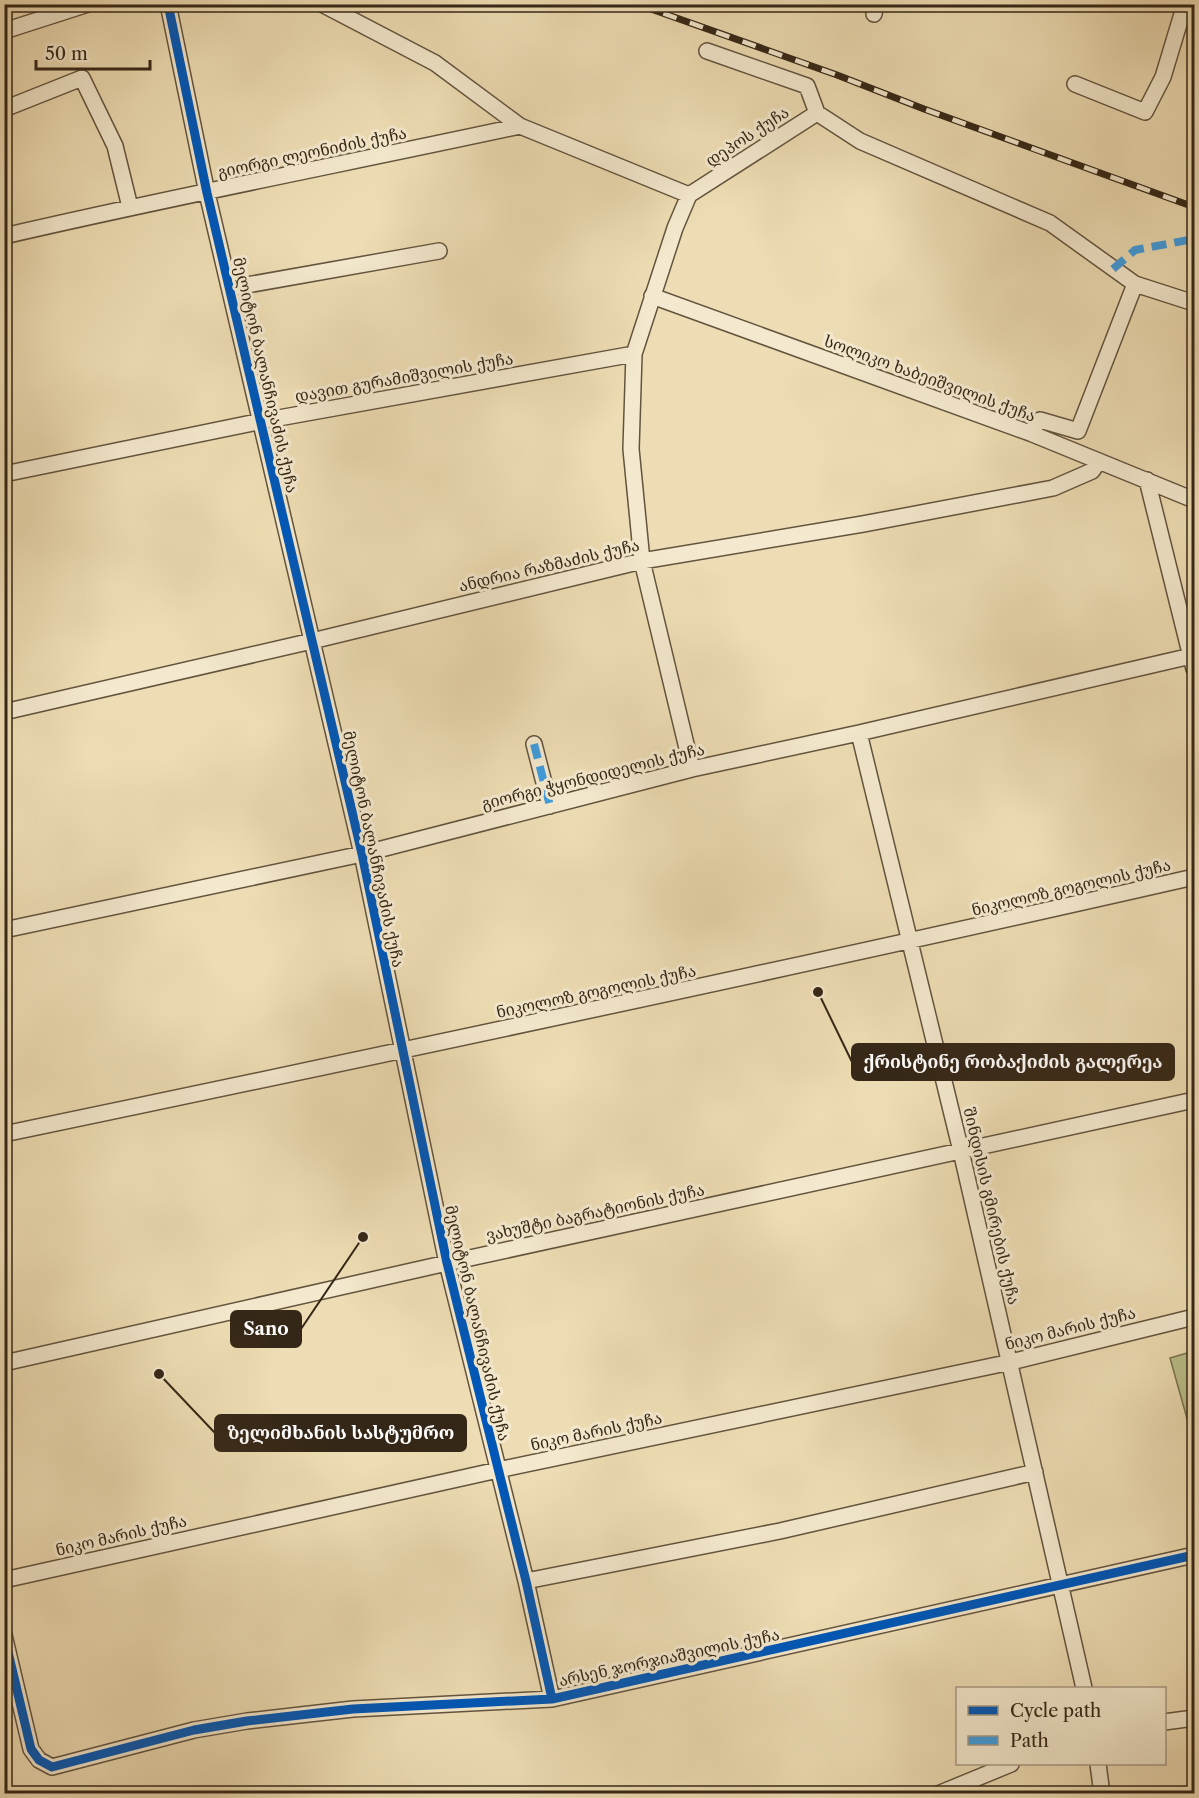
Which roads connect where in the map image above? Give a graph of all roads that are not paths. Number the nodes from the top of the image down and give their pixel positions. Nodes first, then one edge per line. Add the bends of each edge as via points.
1 (88, 4) edge
2 (168, 4) edge
3 (322, 4) edge
4 (1185, 4) edge
5 (4, 32) edge
6 (707, 51) dead end
7 (1075, 84) dead end
8 (4, 109) edge
9 (817, 113) junction
10 (520, 126) junction
11 (207, 193) junction
12 (689, 195) junction
13 (130, 207) junction
14 (4, 236) edge
15 (440, 251) dead end
16 (1135, 284) junction
17 (230, 288) junction
18 (652, 296) junction
19 (1194, 303) edge
20 (634, 354) junction
21 (262, 422) junction
22 (1030, 433) junction
23 (1099, 461) junction
24 (4, 474) edge
25 (1148, 480) junction
26 (1194, 500) edge
27 (642, 561) junction
28 (312, 641) junction
29 (1193, 663) edge
30 (4, 712) edge
31 (859, 733) junction
32 (534, 744) dead end
33 (692, 769) junction
34 (550, 806) junction
35 (362, 854) junction
36 (1194, 877) edge
37 (4, 930) edge
38 (910, 942) junction
39 (402, 1051) junction
40 (1194, 1100) edge
41 (4, 1134) edge
42 (961, 1151) junction
43 (447, 1263) junction
44 (1194, 1317) edge
45 (1011, 1362) junction
46 (4, 1363) edge
47 (498, 1470) junction
48 (1035, 1472) junction
49 (1194, 1555) edge
50 (4, 1580) edge
51 (526, 1581) junction
52 (1062, 1586) junction
53 (4, 1635) edge
54 (1084, 1687) edge
55 (552, 1699) junction
56 (1194, 1718) edge
57 (1166, 1722) edge
58 (1009, 1765) edge
59 (1098, 1765) edge
60 (938, 1794) edge
61 (1102, 1794) edge

1 - 5 street
2 - 11 street, მელიტონ ბალანჩივაძის ქუჩა
3 - 10 street via 435,63
4 - 7 street via 1163,77 1145,112
6 - 9 street via 807,86
8 - 13 street via 82,78 115,146
9 - 12 street, დეპოს ქუჩა
9 - 16 street via 860,141 1050,223
10 - 11 street, გიორგი ლეონიძის ქუჩა
10 - 12 street
11 - 13 street, გიორგი ლეონიძის ქუჩა
11 - 17 street, მელიტონ ბალანჩივაძის ქუჩა
12 - 18 street
13 - 14 street, გიორგი ლეონიძის ქუჩა
15 - 17 street
16 - 19 street
16 - 22 street via 1078,431 1040,420
17 - 21 street, მელიტონ ბალანჩივაძის ქუჩა
18 - 20 street
18 - 22 street, სოლიკო ხაბეიშვილის ქუჩა
20 - 21 street, დავით გურამიშვილის ქუჩა
20 - 27 street via 631,449
21 - 24 street, დავით გურამიშვილის ქუჩა
21 - 28 street, მელიტონ ბალანჩივაძის ქუჩა
22 - 23 street, სოლიკო ხაბეიშვილის ქუჩა
23 - 25 street, სოლიკო ხაბეიშვილის ქუჩა
23 - 27 street, ანდრია რაზმაძის ქუჩა via 1092,471 1053,488
25 - 26 street, სოლიკო ხაბეიშვილის ქუჩა
25 - 29 street
27 - 28 street, ანდრია რაზმაძის ქუჩა
27 - 33 street
28 - 30 street, ანდრია რაზმაძის ქუჩა
28 - 35 street, მელიტონ ბალანჩივაძის ქუჩა
29 - 31 street, გიორგი ჭყონდიდელის ქუჩა
31 - 33 street, გიორგი ჭყონდიდელის ქუჩა
31 - 38 street, შინდისის გმირების ქუჩა
32 - 34 street
33 - 34 street, გიორგი ჭყონდიდელის ქუჩა
34 - 35 street, გიორგი ჭყონდიდელის ქუჩა
35 - 37 street, გიორგი ჭყონდიდელის ქუჩა
35 - 39 street, მელიტონ ბალანჩივაძის ქუჩა
36 - 38 street, ნიკოლოზ გოგოლის ქუჩა
38 - 39 street, ნიკოლოზ გოგოლის ქუჩა
38 - 42 street, შინდისის გმირების ქუჩა
39 - 41 street, ნიკოლოზ გოგოლის ქუჩა
39 - 43 street, მელიტონ ბალანჩივაძის ქუჩა
40 - 42 street, ვახუშტი ბაგრატიონის ქუჩა
42 - 43 street, ვახუშტი ბაგრატიონის ქუჩა
42 - 45 street, შინდისის გმირების ქუჩა
43 - 46 street, ვახუშტი ბაგრატიონის ქუჩა
43 - 47 street, მელიტონ ბალანჩივაძის ქუჩა
44 - 45 street, ნიკო მარის ქუჩა
45 - 47 street, ნიკო მარის ქუჩა
45 - 48 street, შინდისის გმირების ქუჩა
47 - 50 street, ნიკო მარის ქუჩა
47 - 51 street, მელიტონ ბალანჩივაძის ქუჩა
48 - 51 street via 780,1531
48 - 52 street, შინდისის გმირების ქუჩა
49 - 52 street, არსენ ჯორჯიაშვილის ქუჩა
51 - 55 street, მელიტონ ბალანჩივაძის ქუჩა
52 - 54 street, შინდისის გმირების ქუჩა
52 - 55 street, არსენ ჯორჯიაშვილის ქუჩა
53 - 55 street, არსენ ჯორჯიაშვილის ქუჩა via 31,1749 39,1760 52,1767 194,1730 247,1721 353,1709
56 - 57 street
58 - 60 street
59 - 61 street

